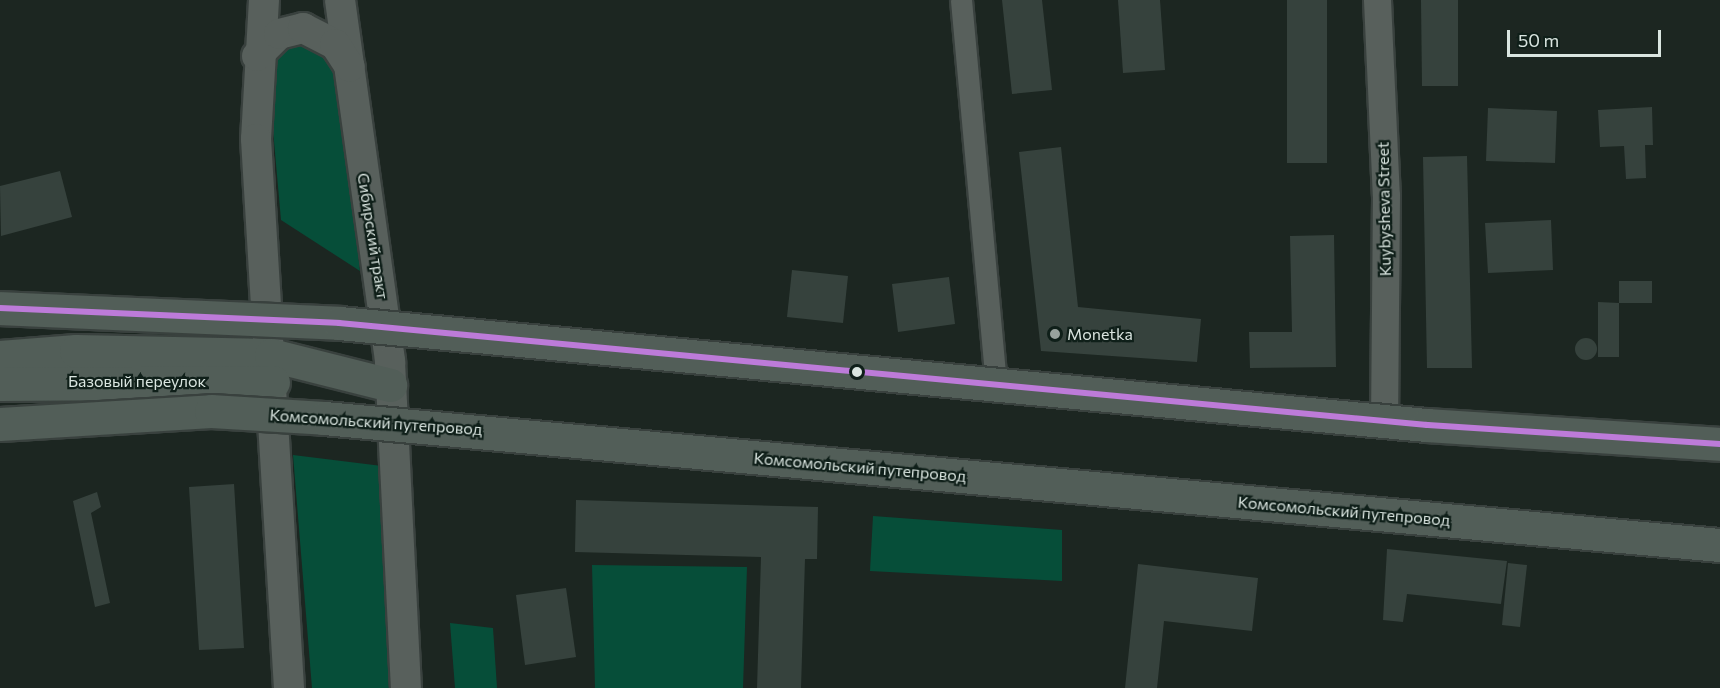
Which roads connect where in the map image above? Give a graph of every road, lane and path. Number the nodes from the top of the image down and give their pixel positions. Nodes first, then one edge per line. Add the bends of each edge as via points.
1 (264, 0) edge
2 (340, 0) edge
3 (961, 0) edge
4 (1377, 0) edge
5 (257, 56) junction
6 (350, 67) junction
7 (0, 308) edge
8 (0, 357) edge
9 (272, 368) junction
10 (995, 376) dead end
11 (0, 384) edge
12 (390, 385) junction
13 (1384, 418) dead end
14 (0, 424) edge
15 (1720, 444) edge
16 (1720, 545) edge
17 (289, 688) edge
18 (406, 688) edge

1 - 5 main road
2 - 6 main road, Сибирский тракт
3 - 10 street
4 - 13 street, Kuybysheva Street via 1386,195
5 - 6 main road via 279,34 303,28 335,44
5 - 9 main road via 256,147
6 - 12 main road, Сибирский тракт via 384,297
7 - 15 main road, bridge via 339,323 1426,425
8 - 9 main road, Базовый переулок via 76,351
9 - 11 main road, Базовый переулок
9 - 12 main road
9 - 17 main road
12 - 18 main road, Сибирский тракт
14 - 16 main road, Комсомольский путепровод, bridge via 211,411 324,418

